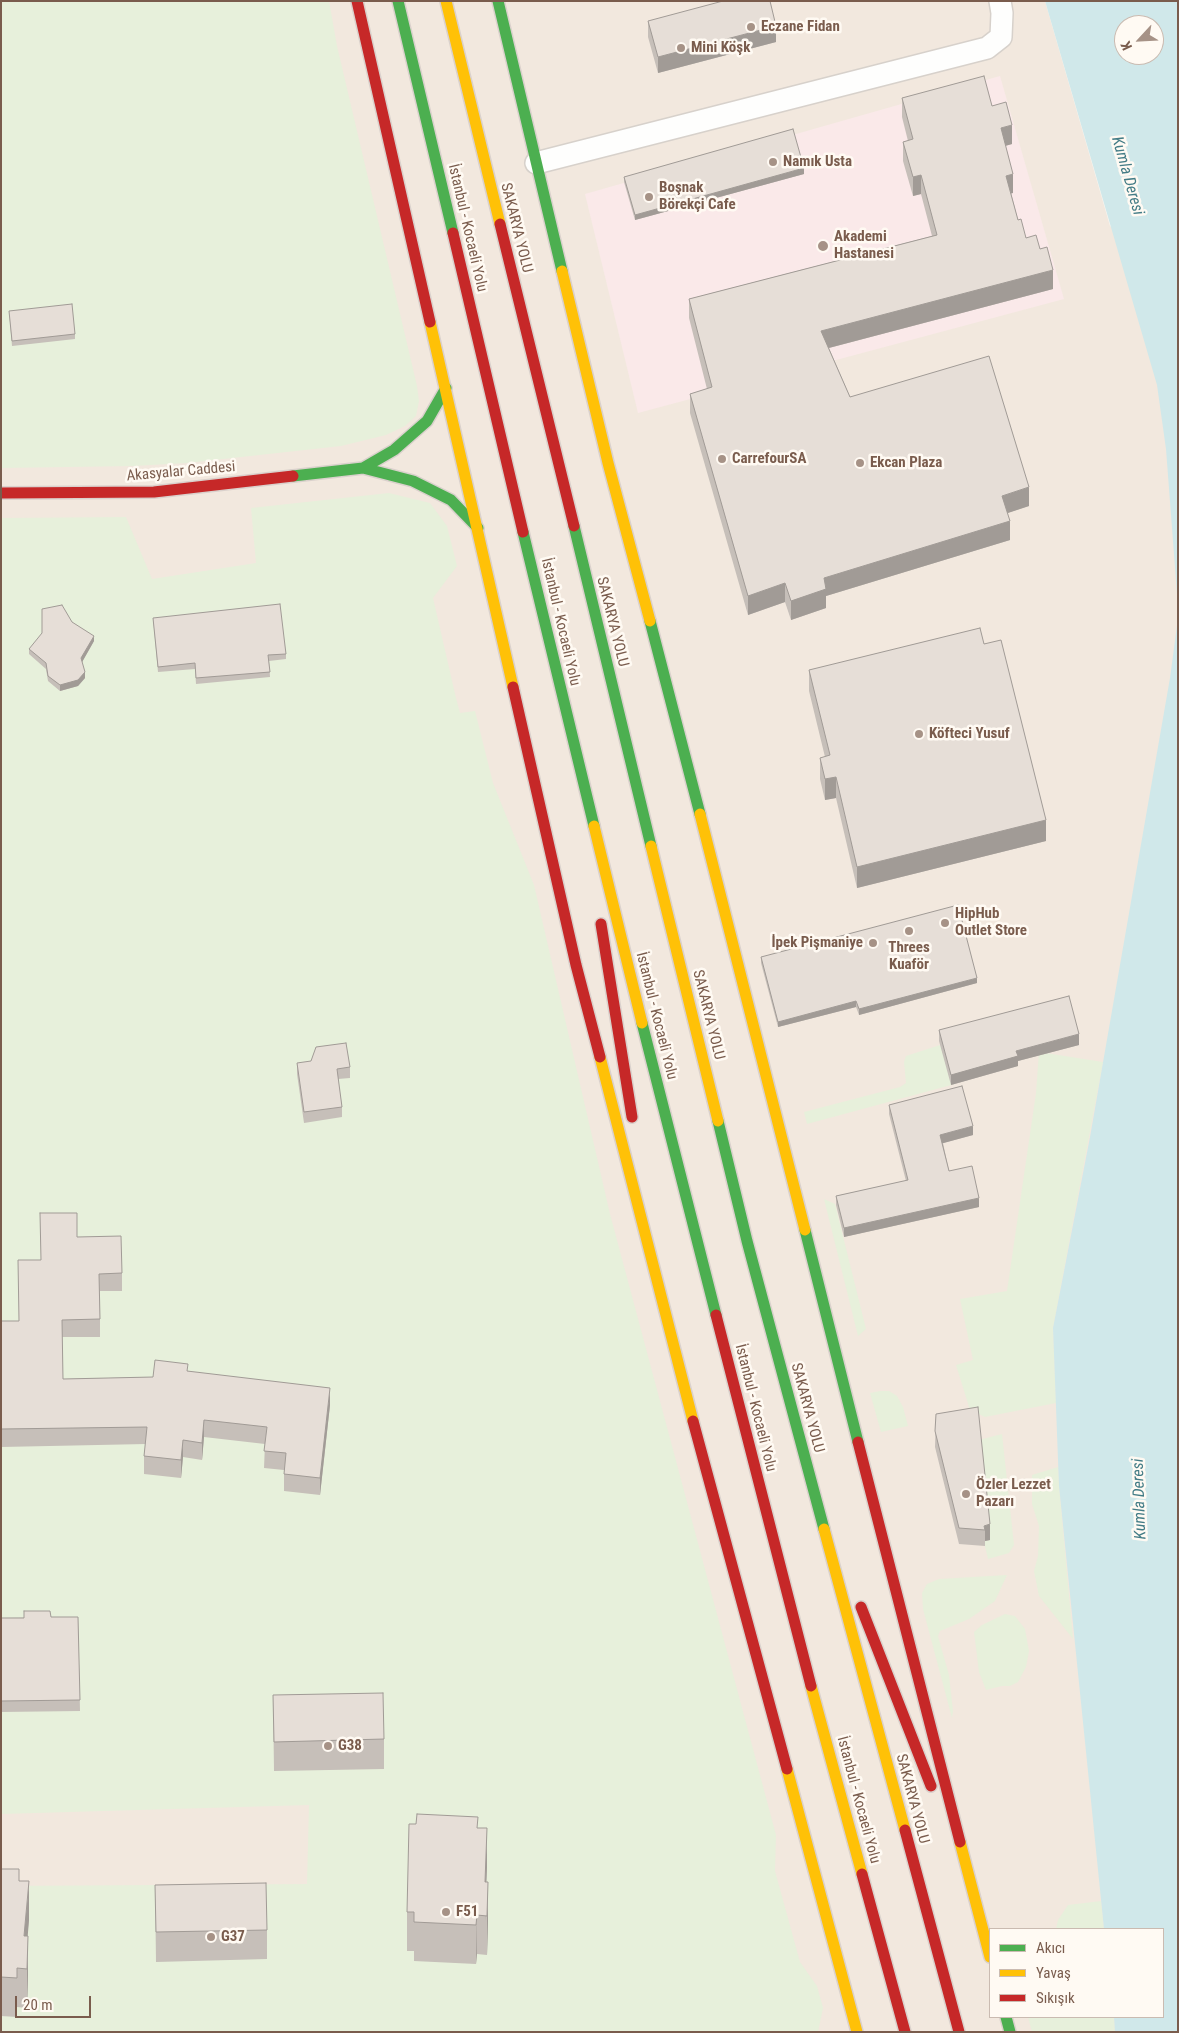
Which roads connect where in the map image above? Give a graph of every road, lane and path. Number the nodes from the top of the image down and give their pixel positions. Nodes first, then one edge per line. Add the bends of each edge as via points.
1 (357, 1) edge
2 (398, 1) edge
3 (446, 1) edge
4 (498, 1) edge
5 (1000, 1) edge
6 (536, 163) junction
7 (446, 388) junction
8 (363, 468) junction
9 (1, 493) edge
10 (478, 528) junction
11 (572, 738) junction
12 (593, 875) dead end
13 (600, 915) dead end
14 (634, 1131) dead end
15 (638, 1161) dead end
16 (657, 1279) junction
17 (810, 1476) junction
18 (850, 1578) dead end
19 (857, 1597) dead end
20 (976, 1904) junction
21 (989, 1953) edge
22 (1006, 2018) edge
23 (857, 2032) edge
24 (905, 2032) edge
25 (959, 2032) edge
26 (1010, 2032) edge

1 - 7 main road
2 - 11 main road, İstanbul - Kocaeli Yolu
3 - 17 main road, SAKARYA YOLU via 747,1241
4 - 6 main road
5 - 6 street via 1001,37 987,48
6 - 20 main road via 606,455 684,748
7 - 8 main road via 427,421 394,450
7 - 10 main road
8 - 9 main road, Akasyalar Caddesi via 154,492
8 - 10 main road via 413,482 450,500
10 - 16 main road via 576,965
11 - 12 main road
11 - 24 main road, İstanbul - Kocaeli Yolu via 687,1204
13 - 14 main road
15 - 16 main road
16 - 23 main road
17 - 18 main road
17 - 25 main road, SAKARYA YOLU
19 - 20 main road
20 - 21 main road
22 - 26 main road

